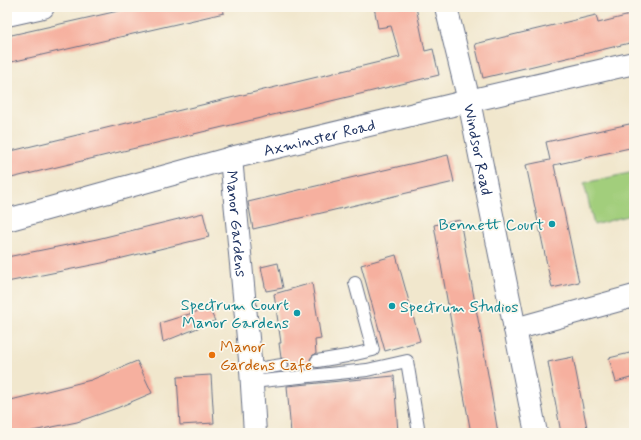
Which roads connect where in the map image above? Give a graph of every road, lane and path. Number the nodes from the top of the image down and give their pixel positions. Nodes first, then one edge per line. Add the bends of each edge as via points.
1 (44, 7) edge
2 (446, 7) edge
3 (11, 12) edge
4 (634, 63) edge
5 (469, 101) junction
6 (231, 158) junction
7 (7, 220) edge
8 (355, 283) dead end
9 (634, 296) edge
10 (515, 329) junction
11 (317, 361) dead end
12 (282, 365) dead end
13 (252, 376) junction
14 (256, 433) edge
15 (419, 433) edge
16 (536, 433) edge

1 - 3 street
2 - 5 street, Windsor Road
4 - 5 street, Axminster Road
5 - 6 street, Axminster Road
5 - 10 street, Windsor Road
6 - 7 street, Axminster Road
6 - 13 street, Manor Gardens
8 - 11 lane via 373,350
9 - 10 street
10 - 16 street, Windsor Road
12 - 13 lane
13 - 14 street, Manor Gardens
13 - 15 lane via 367,370 407,361

